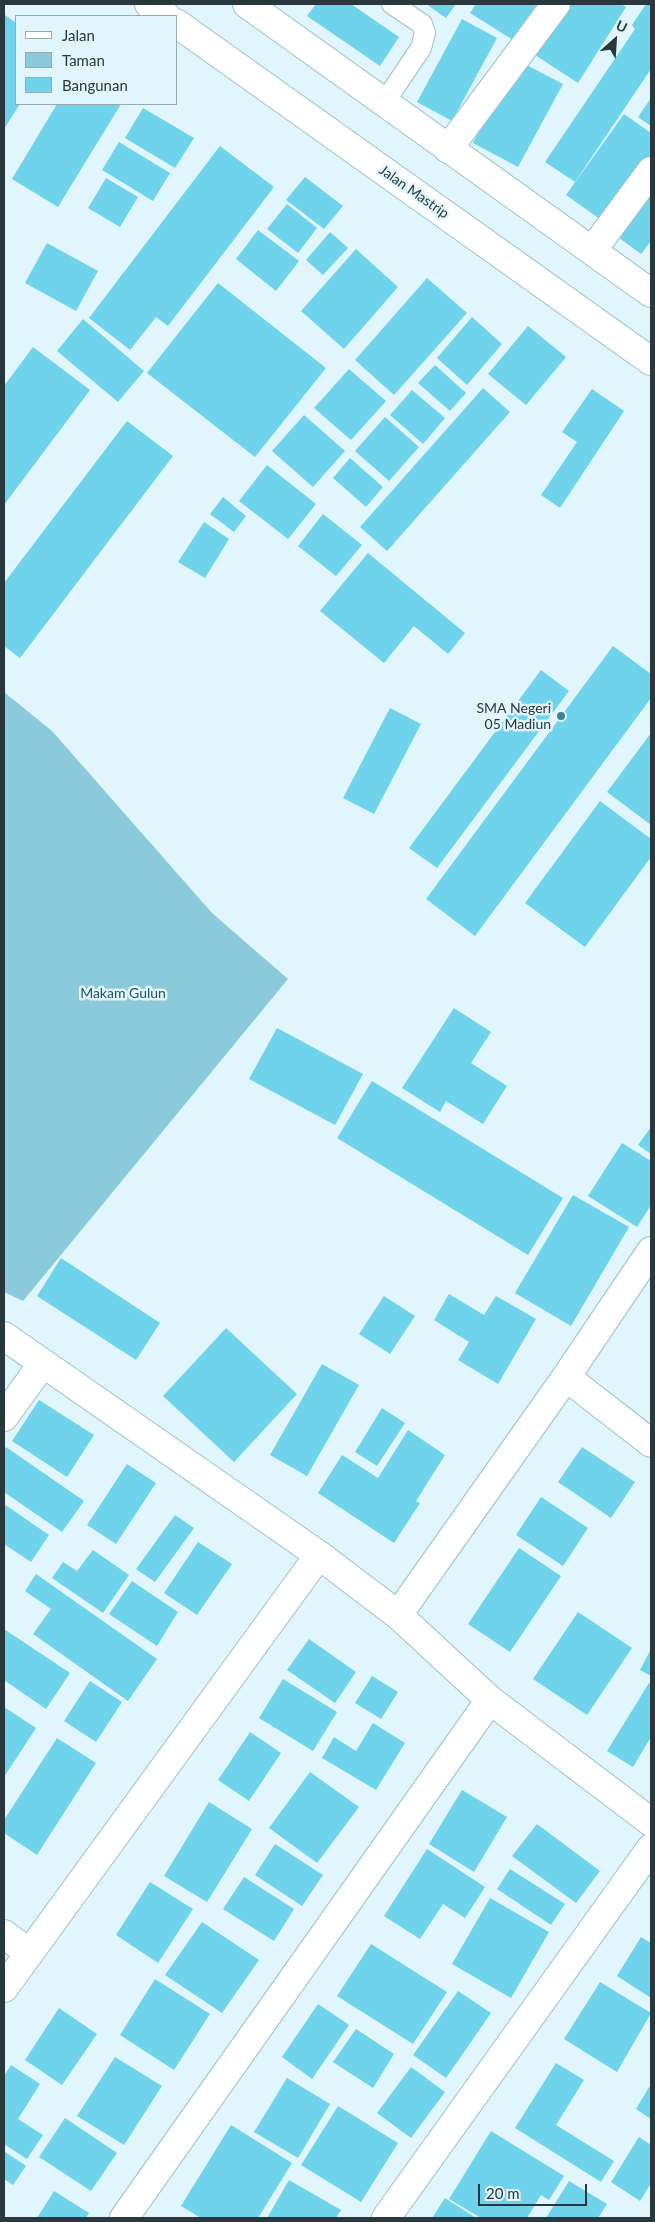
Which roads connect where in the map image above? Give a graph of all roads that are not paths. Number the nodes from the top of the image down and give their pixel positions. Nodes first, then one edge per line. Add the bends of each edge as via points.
1 (149, 4) edge
2 (392, 4) edge
3 (556, 4) edge
4 (257, 6) edge
5 (165, 15) edge
6 (178, 24) edge
7 (384, 103) junction
8 (448, 149) junction
9 (651, 171) edge
10 (592, 251) junction
11 (651, 294) edge
12 (651, 361) edge
13 (651, 1251) edge
14 (4, 1336) edge
15 (44, 1363) junction
16 (566, 1377) junction
17 (4, 1418) edge
18 (651, 1444) edge
19 (319, 1555) junction
20 (398, 1615) junction
21 (490, 1700) junction
22 (651, 1822) edge
23 (651, 1848) edge
24 (4, 1934) edge
25 (29, 1953) junction
26 (4, 1988) edge
27 (124, 2218) edge
28 (386, 2218) edge

1 - 5 street
2 - 7 lane via 422,24 425,33 421,48
3 - 8 street
4 - 7 street
6 - 12 street, Jalan Mastrip
7 - 8 street
8 - 10 street
9 - 10 street
10 - 11 street
13 - 16 street
14 - 15 street
15 - 17 street
15 - 19 street
16 - 18 street
16 - 20 street
19 - 20 street
19 - 25 street
20 - 21 street
21 - 22 street
21 - 27 street
23 - 28 street
24 - 25 street
25 - 26 street

